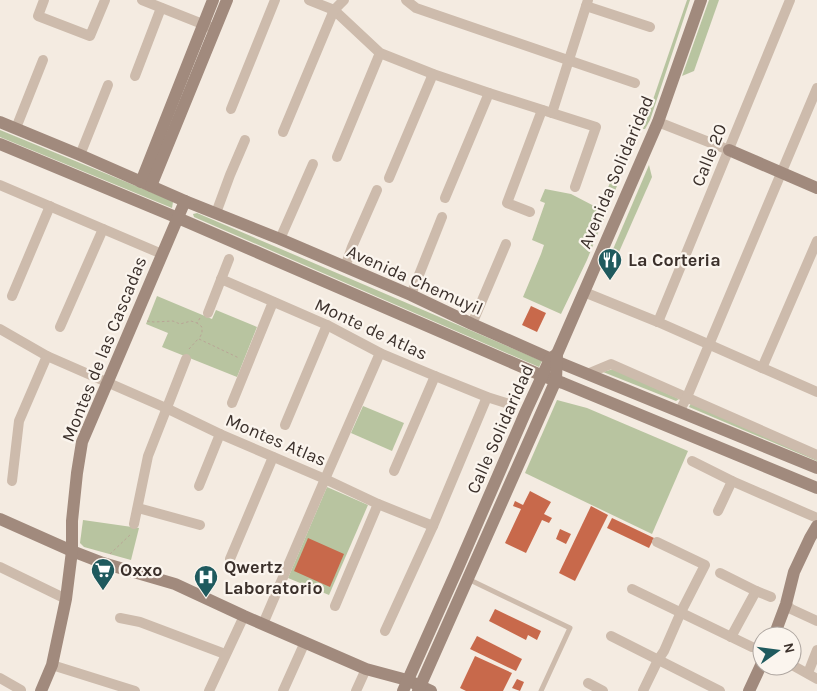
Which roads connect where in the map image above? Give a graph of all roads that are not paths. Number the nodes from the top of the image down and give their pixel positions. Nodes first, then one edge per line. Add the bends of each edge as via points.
1 (44, 0) edge
2 (105, 0) edge
3 (142, 0) edge
4 (214, 0) edge
5 (227, 0) edge
6 (275, 0) edge
7 (309, 0) edge
8 (344, 0) edge
9 (406, 0) edge
10 (701, 0) edge
11 (790, 0) edge
12 (587, 3) edge
13 (161, 8) junction
14 (334, 10) junction
15 (210, 26) junction
16 (650, 27) dead end
17 (380, 53) junction
18 (43, 60) dead end
19 (568, 61) junction
20 (433, 74) junction
21 (135, 76) dead end
22 (635, 83) dead end
23 (108, 85) dead end
24 (817, 88) edge
25 (489, 93) junction
26 (231, 109) dead end
27 (547, 111) junction
28 (0, 122) edge
29 (658, 122) junction
30 (16, 128) junction
31 (283, 132) dead end
32 (245, 140) dead end
33 (0, 144) edge
34 (729, 150) junction
35 (80, 155) junction
36 (337, 157) dead end
37 (313, 164) dead end
38 (782, 173) junction
39 (389, 178) dead end
40 (146, 184) junction
41 (0, 185) edge
42 (575, 187) dead end
43 (817, 188) edge
44 (377, 190) dead end
45 (445, 198) dead end
46 (185, 201) junction
47 (50, 206) junction
48 (530, 212) dead end
49 (216, 213) junction
50 (442, 217) dead end
51 (178, 218) junction
52 (103, 229) junction
53 (280, 239) junction
54 (817, 241) edge
55 (506, 244) dead end
56 (162, 254) junction
57 (228, 260) dead end
58 (345, 267) junction
59 (221, 279) junction
60 (584, 292) junction
61 (410, 295) junction
62 (12, 296) dead end
63 (273, 302) junction
64 (208, 313) road end
65 (658, 322) junction
66 (472, 324) junction
67 (327, 325) junction
68 (60, 327) dead end
69 (0, 329) edge
70 (709, 345) junction
71 (380, 353) junction
72 (47, 356) junction
73 (555, 358) junction
74 (186, 360) road end
75 (762, 368) junction
76 (587, 374) junction
77 (435, 376) junction
78 (543, 376) junction
79 (556, 380) junction
80 (107, 383) junction
81 (817, 392) edge
82 (487, 397) junction
83 (687, 397) junction
84 (232, 403) dead end
85 (509, 404) dead end
86 (166, 408) junction
87 (680, 412) junction
88 (285, 425) dead end
89 (220, 434) junction
90 (817, 455) edge
91 (273, 458) junction
92 (692, 461) dead end
93 (817, 468) edge
94 (394, 471) dead end
95 (325, 479) junction
96 (12, 481) dead end
97 (732, 481) junction
98 (199, 486) dead end
99 (817, 488) edge
100 (378, 504) junction
101 (138, 508) junction
102 (718, 511) dead end
103 (817, 518) edge
104 (0, 519) edge
105 (134, 524) road end
106 (200, 525) dead end
107 (433, 526) junction
108 (817, 526) edge
109 (813, 540) edge
110 (657, 542) dead end
111 (72, 551) junction
112 (230, 558) dead end
113 (0, 567) edge
114 (720, 573) dead end
115 (468, 579) junction
116 (632, 589) dead end
117 (756, 591) junction
118 (771, 597) dead end
119 (66, 599) junction
120 (786, 604) junction
121 (335, 606) dead end
122 (681, 612) junction
123 (244, 616) junction
124 (120, 618) dead end
125 (817, 621) edge
126 (263, 624) junction
127 (778, 626) edge
128 (385, 631) dead end
129 (611, 636) dead end
130 (731, 637) junction
131 (305, 642) junction
132 (752, 647) dead end
133 (817, 650) edge
134 (225, 654) junction
135 (658, 660) junction
136 (52, 665) junction
137 (366, 668) junction
138 (802, 670) edge
139 (808, 673) junction
140 (756, 676) edge
141 (0, 678) edge
142 (817, 679) edge
143 (588, 683) dead end
144 (405, 686) edge
145 (423, 689) edge
146 (21, 690) dead end
147 (713, 690) edge
148 (40, 691) edge
149 (135, 691) edge
150 (209, 691) edge
151 (284, 691) edge
152 (356, 691) edge
153 (541, 691) edge
154 (603, 691) edge
155 (643, 691) edge
156 (749, 691) edge

1 - 2 street via 38,16 90,36
3 - 13 street
4 - 15 main road
5 - 15 main road
6 - 26 street
7 - 14 street
8 - 14 street
9 - 19 street via 416,8
10 - 29 main road, Avenida Solidaridad
11 - 34 street, Calle 20
12 - 16 street
12 - 19 street
13 - 15 street
13 - 21 street
14 - 17 street
14 - 31 street
15 - 40 main road
17 - 20 street
17 - 36 street
18 - 30 street
19 - 22 street
19 - 27 street
20 - 25 street
20 - 39 street
23 - 35 street
24 - 38 street
25 - 27 street
25 - 45 street
27 - 42 street via 596,127
27 - 48 street via 507,204
28 - 30 main road, Avenida Chemuyil
29 - 34 street
29 - 60 main road, Avenida Solidaridad
30 - 35 main road, Avenida Chemuyil
32 - 49 street
33 - 51 main road, Avenida Chemuyil
34 - 38 main road
34 - 65 street, Calle 20
35 - 40 main road, Avenida Chemuyil
37 - 53 street
38 - 43 main road
38 - 70 street
40 - 46 main road, Avenida Chemuyil
41 - 47 street
44 - 58 street
46 - 49 main road, Avenida Chemuyil
46 - 51 main road, Montes de las Cascadas
47 - 52 street
47 - 62 street
49 - 53 main road, Avenida Chemuyil
50 - 61 street
51 - 56 main road, Montes de las Cascadas
51 - 78 main road, Avenida Chemuyil
52 - 56 street
52 - 68 street
53 - 58 main road, Avenida Chemuyil
54 - 75 street
55 - 66 street
56 - 80 main road, Montes de las Cascadas
57 - 59 street
58 - 61 main road, Avenida Chemuyil
59 - 63 street, Monte de Atlas
59 - 64 street
60 - 65 street
60 - 73 main road, Avenida Solidaridad
61 - 66 main road, Avenida Chemuyil
63 - 67 street, Monte de Atlas
63 - 84 street
65 - 70 street
66 - 73 main road, Avenida Chemuyil
67 - 71 street, Monte de Atlas
67 - 88 street
69 - 72 street, Montes Atlas
70 - 75 street
70 - 83 street
71 - 77 street, Monte de Atlas
71 - 95 street
72 - 80 street, Montes Atlas
72 - 96 street via 19,422
73 - 76 main road, Avenida Chemuyil
73 - 78 main road, Calle Solidaridad
73 - 79 main road, Calle Solidaridad
74 - 86 street
75 - 81 street
76 - 83 street via 611,364
76 - 87 main road, Avenida Chemuyil
77 - 82 street, Monte de Atlas
77 - 94 street
78 - 79 main road, Avenida Chemuyil
78 - 144 main road, Calle Solidaridad
79 - 99 main road, Avenida Chemuyil
79 - 115 main road, Calle Solidaridad
80 - 86 street, Montes Atlas
80 - 111 main road, Montes de las Cascadas via 82,442 76,473
82 - 85 street, Monte de Atlas
82 - 107 street
83 - 87 street
83 - 90 street
86 - 89 street, Montes Atlas
86 - 101 street via 148,456
87 - 93 main road, Avenida Chemuyil
89 - 91 street, Montes Atlas
89 - 98 street
91 - 95 street, Montes Atlas
91 - 112 street
92 - 97 street
95 - 100 street, Montes Atlas
95 - 126 street
97 - 102 street
97 - 103 street
100 - 107 street, Montes Atlas
100 - 121 street
101 - 105 street
101 - 106 street
104 - 111 main road
107 - 128 street
108 - 109 main road
109 - 120 main road via 794,572
110 - 122 street via 705,565
111 - 119 main road, Montes de las Cascadas
111 - 123 main road via 175,584
113 - 119 street
114 - 117 street
115 - 145 main road, Calle Solidaridad
115 - 153 lane via 570,628
116 - 122 street
117 - 118 street
117 - 130 street
119 - 136 main road, Montes de las Cascadas
120 - 125 street
120 - 127 main road
122 - 130 street
122 - 135 street
123 - 126 main road
123 - 134 street
124 - 134 street via 140,622
126 - 131 main road
129 - 135 street
130 - 132 street
131 - 137 main road
131 - 151 street
133 - 139 street
134 - 150 street
135 - 147 street
135 - 155 street
136 - 148 main road, Montes de las Cascadas
136 - 149 street
137 - 144 main road
137 - 152 street
138 - 139 street
139 - 142 street
140 - 156 main road
141 - 146 street
143 - 154 street
144 - 145 main road

